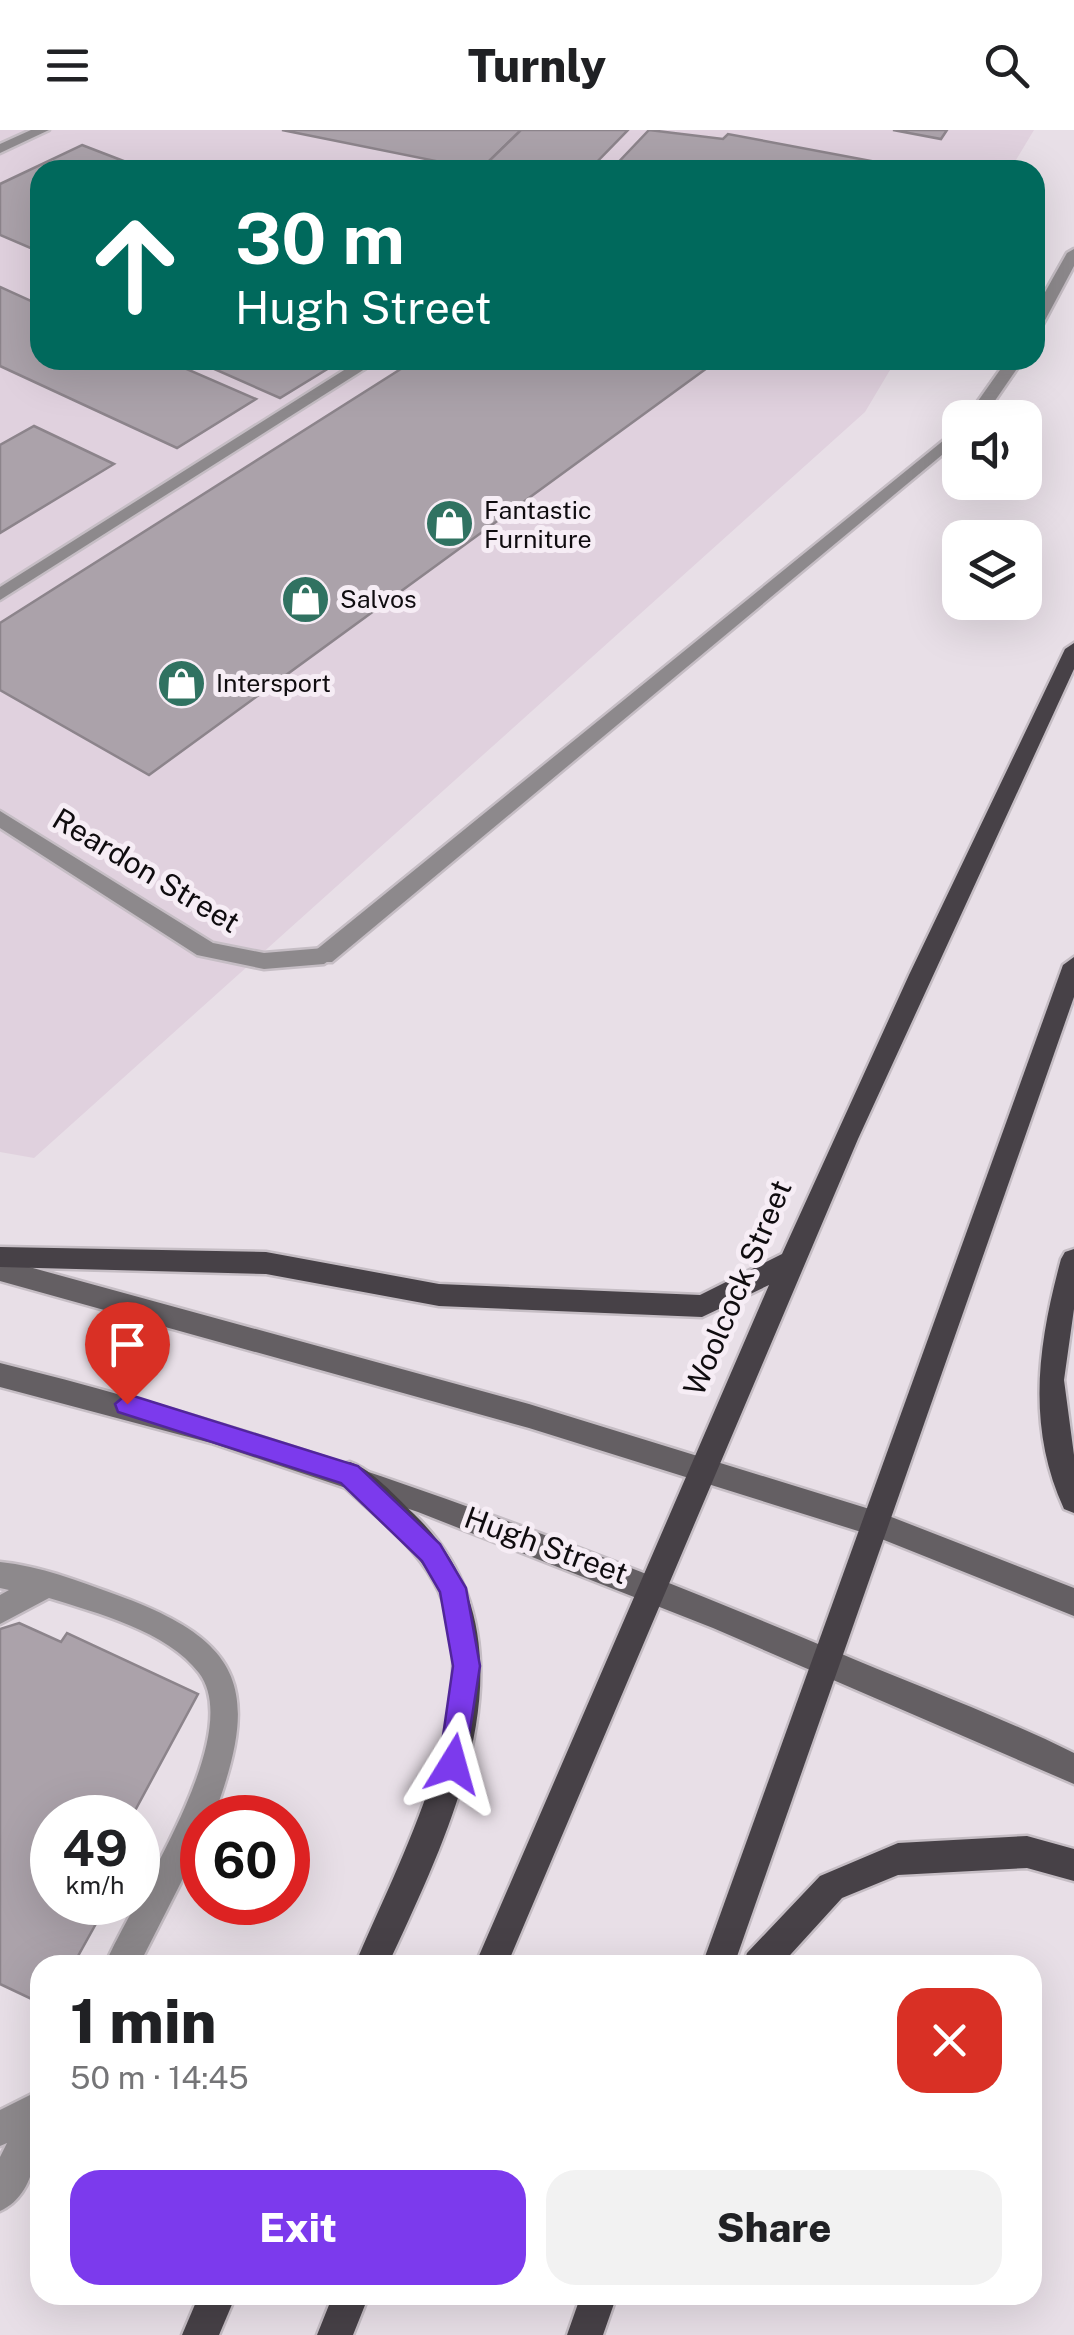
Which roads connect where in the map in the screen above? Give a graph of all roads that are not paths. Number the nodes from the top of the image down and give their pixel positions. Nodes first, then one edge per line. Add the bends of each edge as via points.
1 (42, 130) edge
2 (0, 149) edge
3 (1074, 253) edge
4 (1045, 306) edge
5 (355, 370) edge
6 (1006, 370) edge
7 (986, 400) edge
8 (942, 447) edge
9 (0, 596) edge
10 (1074, 650) edge
11 (0, 818) edge
12 (1074, 966) edge
13 (0, 1257) edge
14 (1074, 1259) edge
15 (790, 1262) junction
16 (0, 1270) edge
17 (0, 1376) edge
18 (700, 1469) junction
19 (350, 1474) junction
20 (1074, 1500) edge
21 (876, 1524) junction
22 (0, 1576) edge
23 (47, 1584) junction
24 (652, 1585) junction
25 (1074, 1602) edge
26 (0, 1610) edge
27 (828, 1663) junction
28 (1074, 1768) edge
29 (1074, 1865) edge
30 (126, 1955) edge
31 (376, 1955) edge
32 (495, 1955) edge
33 (722, 1955) edge
34 (768, 1955) edge
35 (30, 2112) edge
36 (0, 2128) edge
37 (30, 2136) edge
38 (0, 2193) edge
39 (214, 2305) edge
40 (348, 2305) edge
41 (595, 2305) edge
42 (200, 2335) edge
43 (334, 2335) edge
44 (584, 2335) edge

1 - 2 street
3 - 4 street
5 - 9 street
6 - 7 street
8 - 11 street, Reardon Street via 324,956 286,963 237,960 205,949
10 - 15 main road, Woolcock Street via 948,907
12 - 21 main road
13 - 15 main road via 266,1263 439,1295 702,1306
14 - 20 main road via 1050,1345 1052,1436
15 - 18 main road, Woolcock Street
16 - 18 main road
17 - 19 main road, Hugh Street via 127,1404
18 - 21 main road
18 - 24 main road, Woolcock Street
19 - 24 main road, Hugh Street
19 - 31 main road via 431,1552 453,1588 466,1666 453,1764 430,1838
21 - 25 main road
21 - 27 main road
22 - 23 street
23 - 26 street
23 - 30 street via 140,1616 198,1652 216,1673 224,1709 218,1770
24 - 27 main road, Hugh Street
24 - 32 main road, Woolcock Street
27 - 28 main road, Hugh Street
27 - 33 main road
29 - 34 main road via 1027,1852 898,1859 831,1887
35 - 36 street
37 - 38 street
39 - 42 main road
40 - 43 main road
41 - 44 main road

